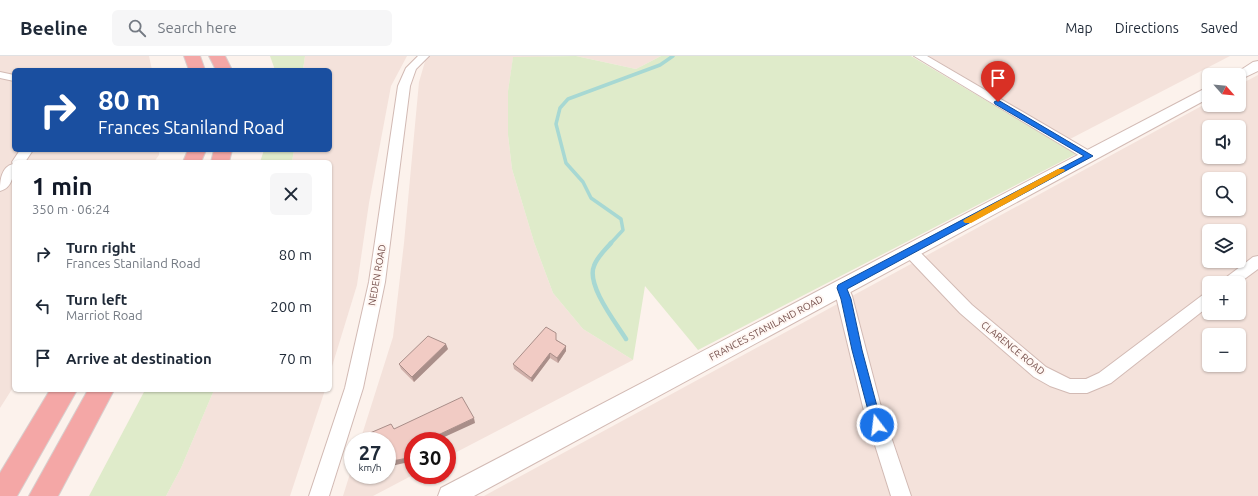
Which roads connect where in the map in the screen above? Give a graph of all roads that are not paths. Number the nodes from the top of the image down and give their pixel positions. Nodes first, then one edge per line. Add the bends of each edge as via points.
1 (192, 56) edge
2 (217, 56) edge
3 (424, 56) edge
4 (919, 56) edge
5 (1258, 66) edge
6 (196, 68) edge
7 (223, 68) edge
8 (1246, 72) edge
9 (0, 75) edge
10 (12, 78) edge
11 (1202, 96) edge
12 (1089, 156) junction
13 (12, 171) edge
14 (0, 187) edge
15 (910, 251) junction
16 (1258, 260) edge
17 (1238, 276) edge
18 (842, 288) junction
19 (1202, 303) edge
20 (63, 392) edge
21 (100, 392) edge
22 (2, 496) edge
23 (43, 496) edge
24 (319, 496) edge
25 (450, 496) edge
26 (901, 496) edge

1 - 6 highway
2 - 7 highway
3 - 24 street, NEDEN ROAD via 411,68 404,86 377,282 354,388
4 - 12 street
5 - 8 street
9 - 10 street
11 - 12 street, FRANCES STANILAND ROAD
12 - 15 street, FRANCES STANILAND ROAD
13 - 14 street
15 - 18 street, FRANCES STANILAND ROAD
15 - 19 street, CLARENCE ROAD via 966,310 1040,372 1070,386 1087,386 1105,378
16 - 17 street
18 - 25 street, FRANCES STANILAND ROAD
18 - 26 street via 880,438
20 - 22 highway
21 - 23 highway

